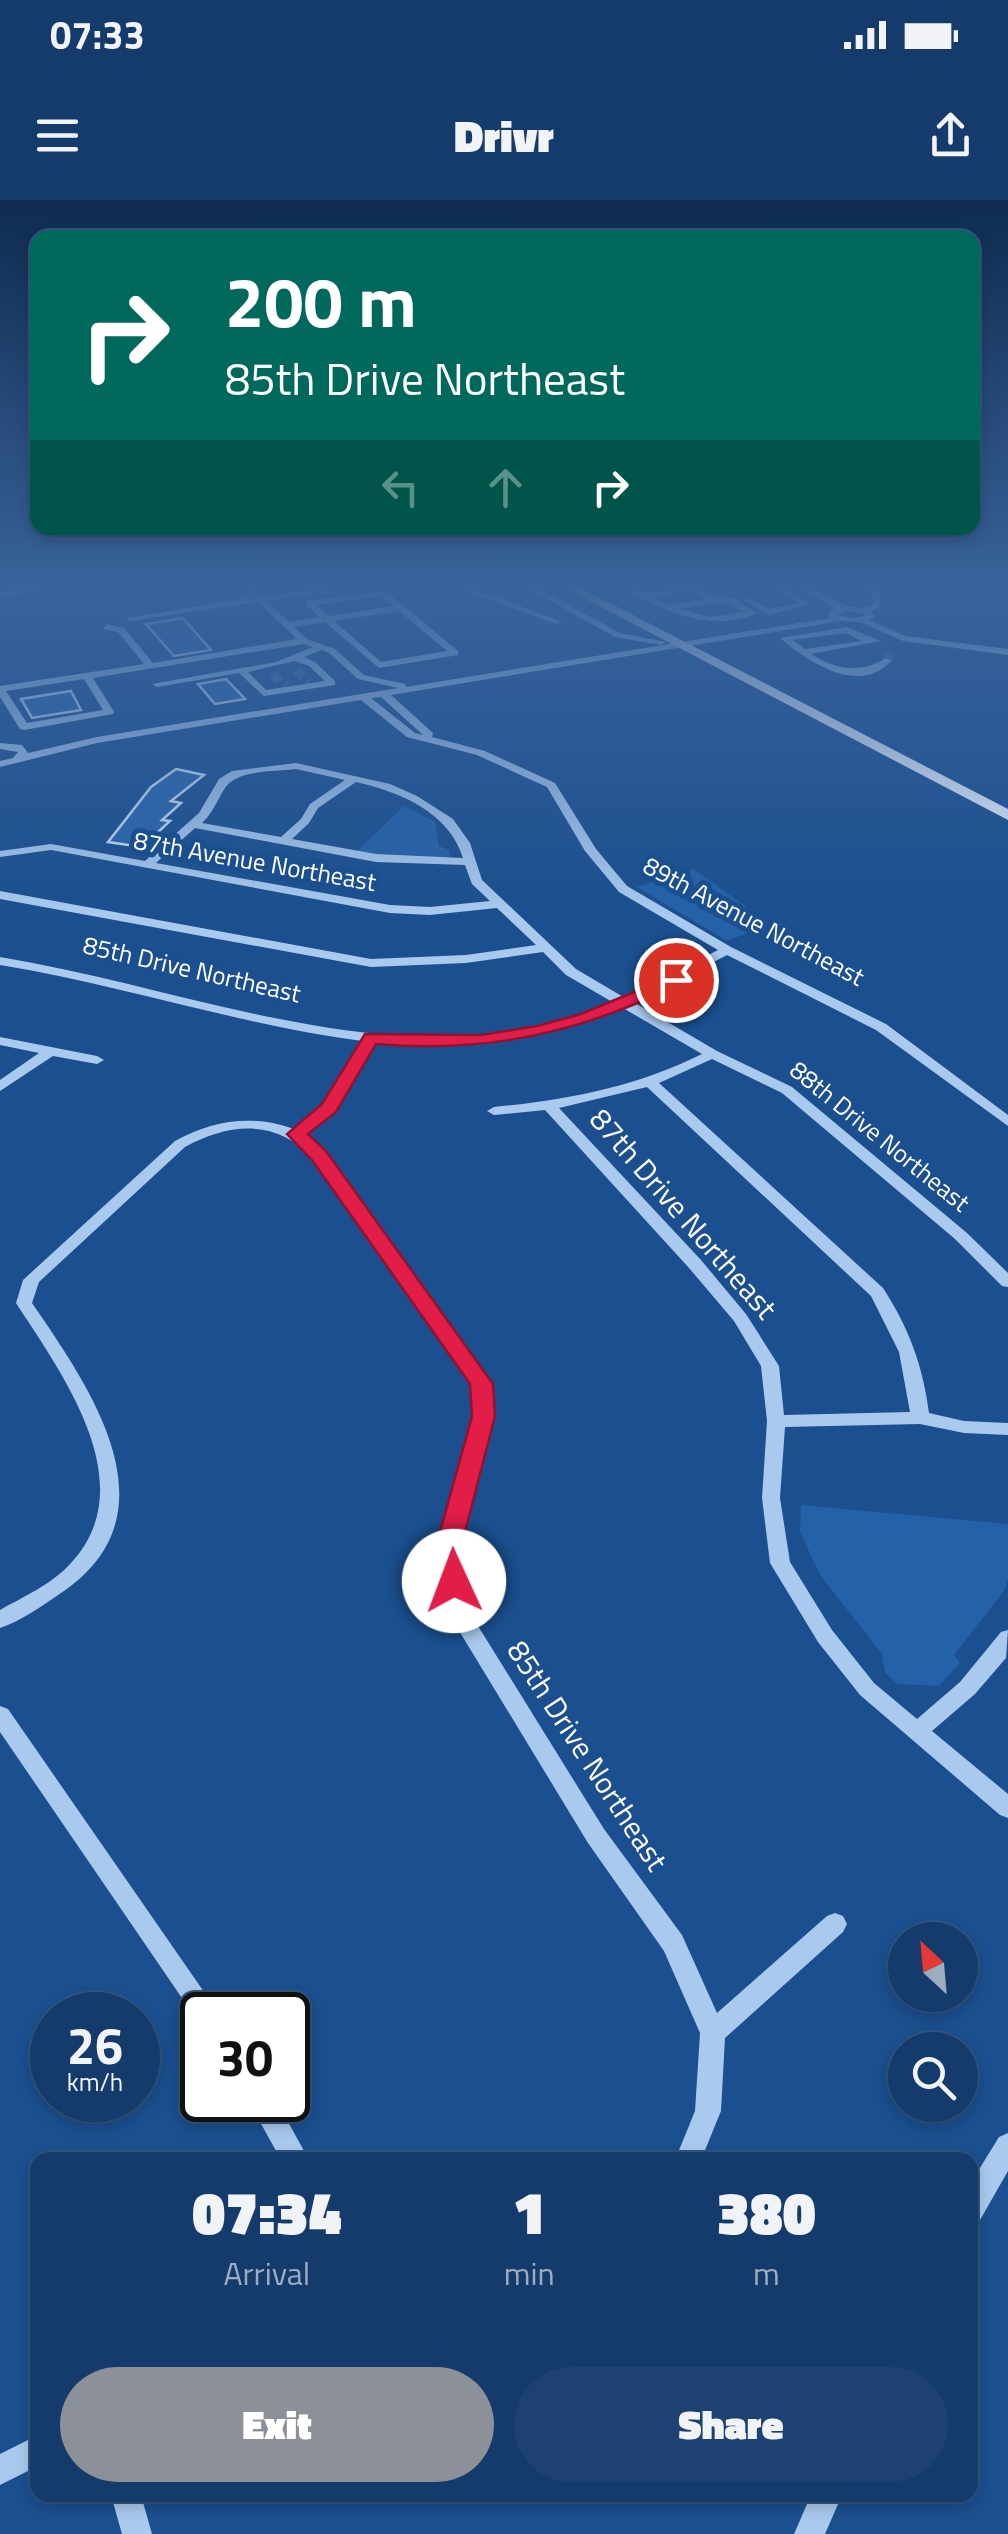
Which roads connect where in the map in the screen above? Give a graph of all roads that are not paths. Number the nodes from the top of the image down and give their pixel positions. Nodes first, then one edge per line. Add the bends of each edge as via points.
1 (4, 696) edge
2 (100, 696) edge
3 (348, 696) edge
4 (371, 696) edge
5 (386, 696) edge
6 (776, 696) edge
7 (363, 697) junction
8 (336, 702) junction
9 (436, 742) junction
10 (11, 747) edge
11 (0, 764) edge
12 (355, 778) junction
13 (1007, 815) edge
14 (195, 825) junction
15 (284, 840) junction
16 (2, 852) edge
17 (468, 862) junction
18 (148, 864) junction
19 (0, 894) edge
20 (498, 904) junction
21 (543, 948) junction
22 (728, 950) junction
23 (0, 961) edge
24 (623, 1004) junction
25 (371, 1038) junction
26 (0, 1041) edge
27 (50, 1051) junction
28 (712, 1054) junction
29 (97, 1060) dead end
30 (649, 1081) junction
31 (0, 1087) edge
32 (550, 1106) junction
33 (494, 1111) dead end
34 (1008, 1122) edge
35 (297, 1134) junction
36 (1008, 1282) edge
37 (920, 1418) junction
38 (776, 1421) junction
39 (1008, 1428) edge
40 (0, 1620) edge
41 (1008, 1638) edge
42 (0, 1715) edge
43 (918, 1730) junction
44 (1008, 1808) edge
45 (835, 1924) dead end
46 (192, 1992) edge
47 (714, 2032) junction
48 (274, 2122) edge
49 (1008, 2146) edge
50 (291, 2152) edge
51 (691, 2152) edge
52 (978, 2197) edge
53 (30, 2454) edge
54 (0, 2470) edge
55 (128, 2502) edge
56 (824, 2502) edge
57 (137, 2534) edge
58 (808, 2534) edge

1 - 2 street via 24,726 110,712
3 - 8 street
4 - 7 street
5 - 9 street, 89th Avenue Northeast
6 - 13 main road
7 - 8 street
7 - 9 street, 89th Avenue Northeast via 412,735
8 - 10 street
9 - 22 street, 89th Avenue Northeast via 510,764 551,785 623,890
10 - 11 street
12 - 14 street, 88th Drive Northeast via 296,766 236,772
12 - 15 street via 314,806
12 - 17 street, 88th Drive Northeast via 432,808 464,843
14 - 15 street
14 - 18 street
15 - 17 street via 376,858
16 - 18 street, 87th Avenue Northeast via 51,847
17 - 20 street, 88th Drive Northeast
18 - 20 street, 87th Avenue Northeast via 390,908
19 - 21 street via 371,962
20 - 21 street, 88th Drive Northeast
21 - 24 street, 88th Drive Northeast
22 - 24 street, 85th Drive Northeast
22 - 34 street, 89th Avenue Northeast via 881,1027
23 - 25 street, 85th Drive Northeast
24 - 25 street, 85th Drive Northeast via 538,1032 481,1040
24 - 28 street, 88th Drive Northeast
25 - 35 street via 329,1108
26 - 27 street
27 - 29 street
27 - 31 street
28 - 30 street
28 - 36 street, 88th Drive Northeast via 787,1090
30 - 32 street
30 - 37 street via 877,1292 902,1329 913,1361
32 - 33 street
32 - 38 street, 87th Drive Northeast via 740,1318 770,1366
35 - 40 street via 227,1124 201,1131 31,1280 24,1303 103,1438 113,1490 99,1540 78,1570
35 - 47 street, 85th Drive Northeast via 481,1384 484,1416 452,1532 454,1581 468,1628 596,1836 673,1943
37 - 38 street
37 - 39 street
38 - 43 street, 87th Drive Northeast via 771,1498 780,1563 867,1689
41 - 43 street via 988,1668
42 - 46 street
43 - 44 street, 87th Drive Northeast
45 - 47 street
47 - 51 street, 85th Drive Northeast via 708,2111
48 - 50 street
49 - 52 street
53 - 54 street
55 - 57 street
56 - 58 street

